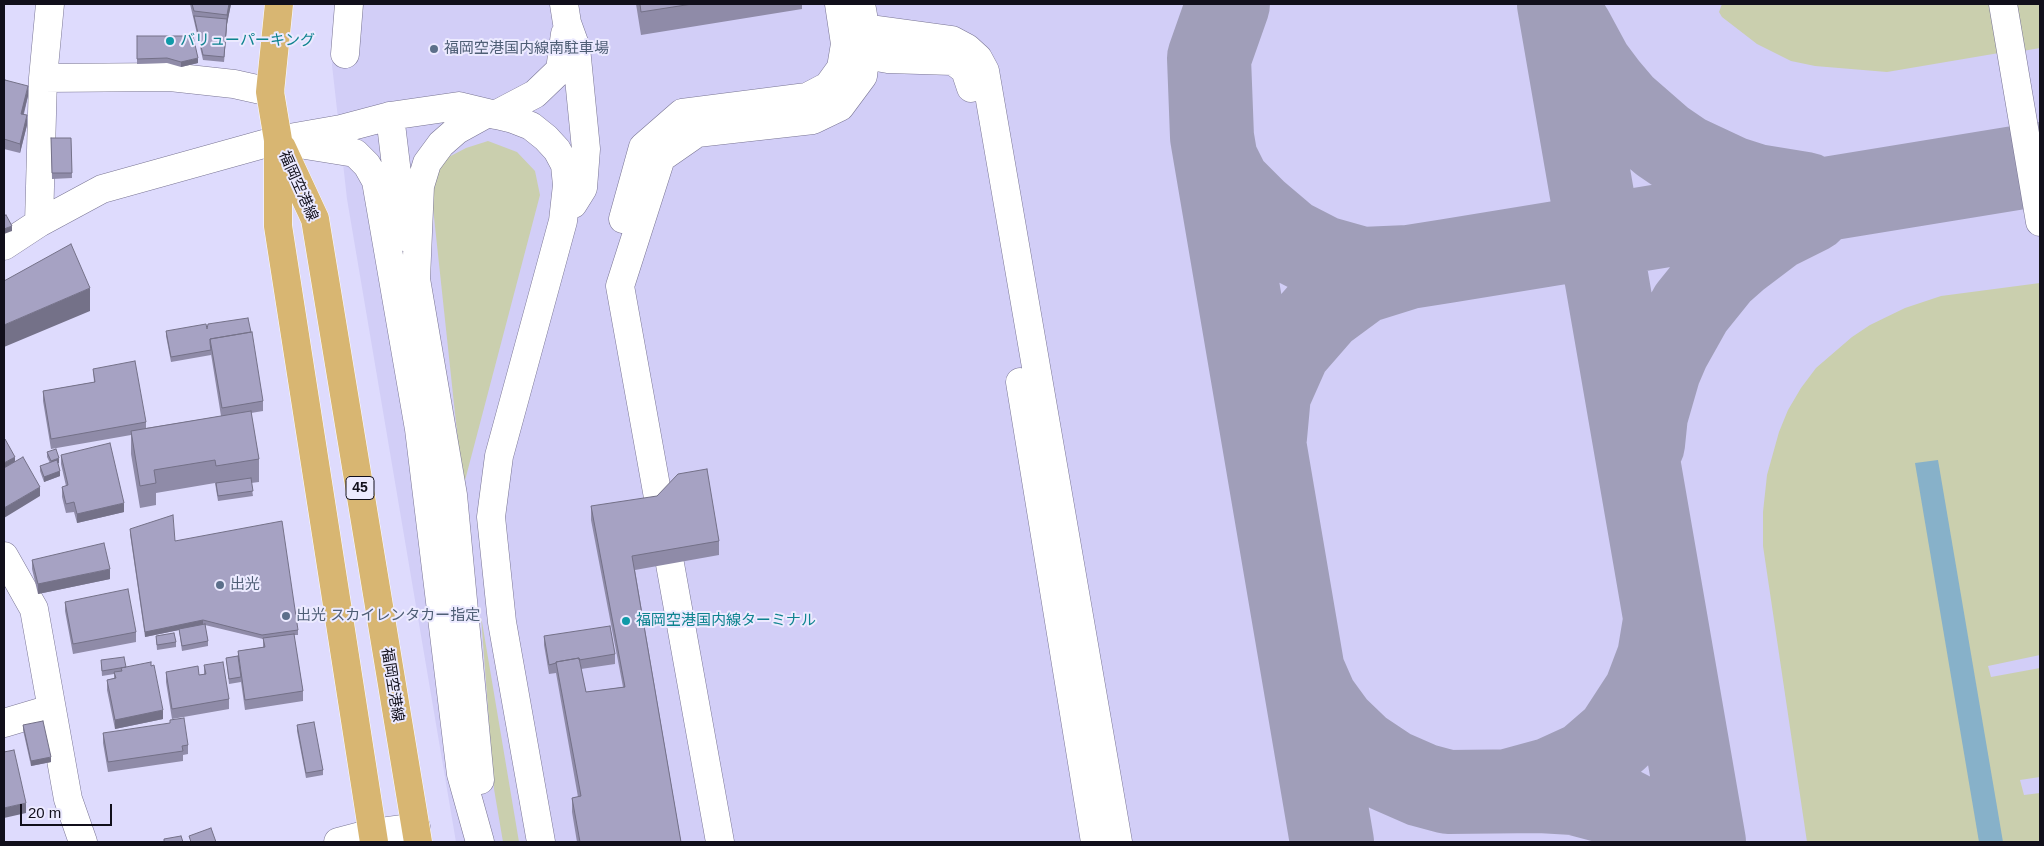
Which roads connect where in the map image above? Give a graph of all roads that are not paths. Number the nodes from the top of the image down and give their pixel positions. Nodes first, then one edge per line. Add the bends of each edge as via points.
1 (50, 4) edge
2 (280, 4) edge
3 (349, 4) edge
4 (2003, 4) edge
5 (565, 13) edge
6 (853, 28) edge
7 (346, 54) dead end
8 (43, 78) junction
9 (270, 92) junction
10 (491, 114) junction
11 (390, 116) junction
12 (278, 140) junction
13 (563, 221) junction
14 (2040, 222) edge
15 (39, 223) junction
16 (4, 246) edge
17 (416, 279) junction
18 (4, 556) edge
19 (51, 709) junction
20 (4, 723) edge
21 (417, 835) edge
22 (373, 838) edge
23 (82, 842) edge
24 (338, 842) edge
25 (482, 842) edge
26 (541, 842) edge
27 (700, 842) edge
28 (720, 842) edge
29 (1095, 842) edge
30 (1118, 842) edge

1 - 8 street
2 - 9 main road, 45
3 - 7 street
4 - 14 street
5 - 10 street via 560,70 535,94
5 - 13 street via 576,48 586,150 583,188
6 - 27 street via 841,68 828,86 807,97 682,113 643,147 604,286
6 - 28 street via 864,76 840,107 813,120 697,133 661,158 620,286
6 - 29 street via 888,59 953,61 965,70 971,88
6 - 30 street via 952,40 978,58 985,71
8 - 9 street via 170,77 234,84
8 - 15 street
9 - 12 main road, 45
10 - 11 street via 459,106
10 - 13 street via 531,126 557,150 564,165 567,185
10 - 17 street via 457,130 427,163 420,186
11 - 12 street
11 - 17 street via 402,215
12 - 15 street via 102,189
12 - 21 main road, 福岡空港線 / 45 via 315,219
12 - 22 main road, 福岡空港線 / 45 via 278,226
12 - 25 street via 355,153 376,181 419,429 461,774
13 - 26 street via 499,456 491,517 502,622
15 - 16 street
17 - 25 street via 453,496 480,774
18 - 19 street via 34,609
19 - 20 street
19 - 23 street via 68,799
21 - 22 street
22 - 24 street

